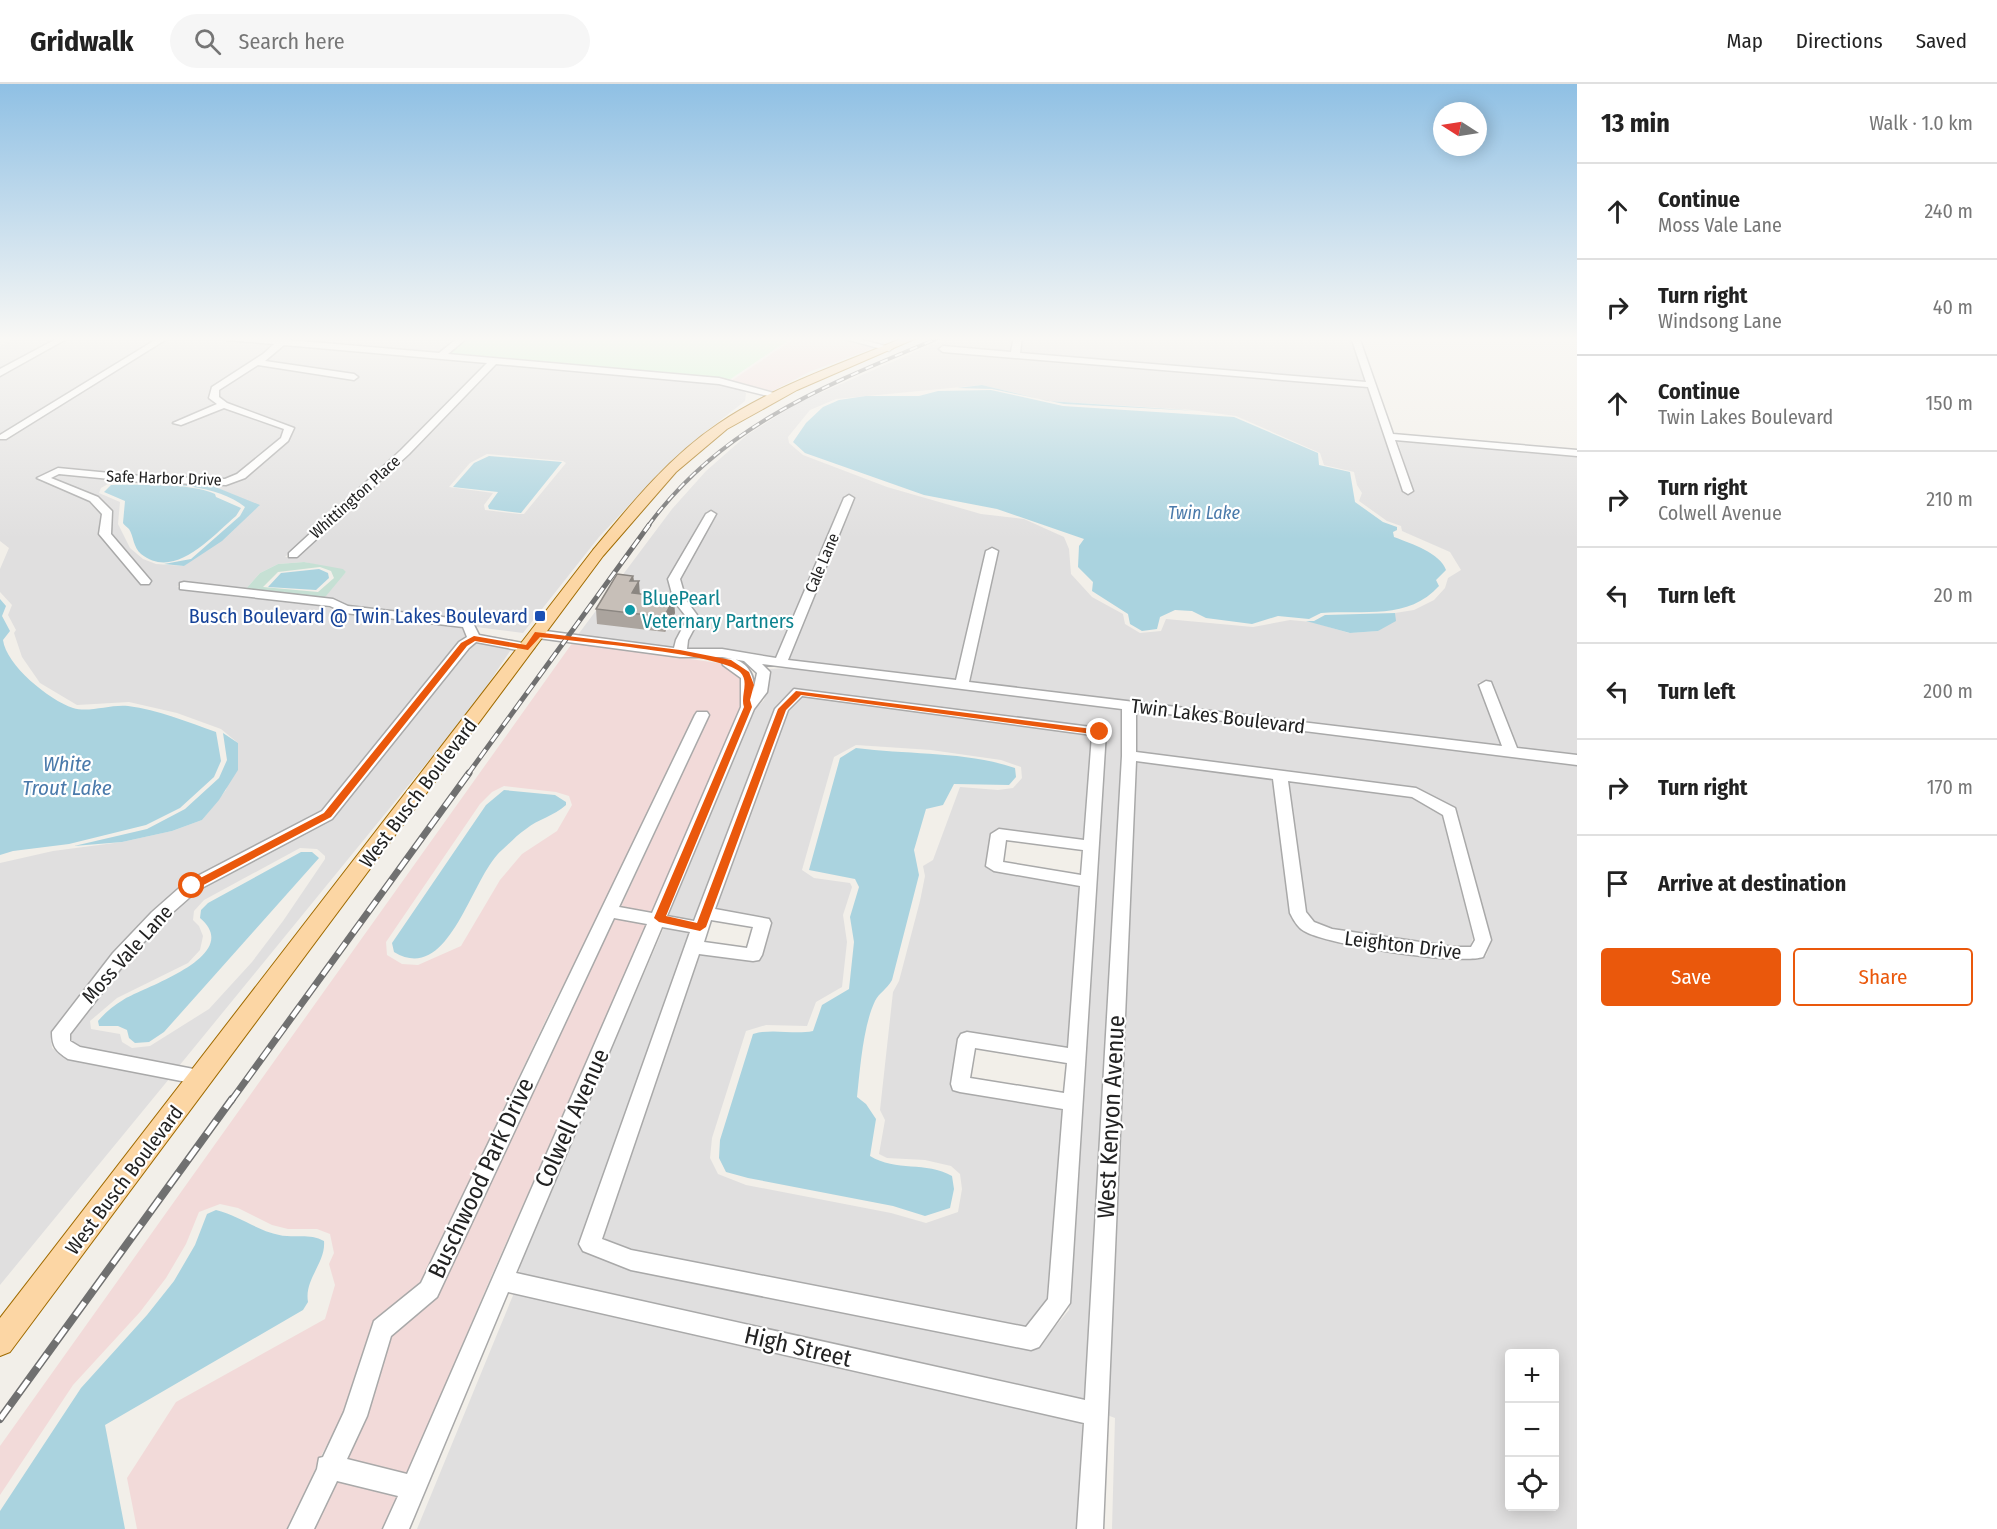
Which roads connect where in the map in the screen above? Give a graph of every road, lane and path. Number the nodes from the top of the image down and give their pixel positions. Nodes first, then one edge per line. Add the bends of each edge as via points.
1 (56, 404) edge
2 (452, 404) edge
3 (760, 404) edge
4 (1380, 404) edge
5 (224, 405) joint
6 (178, 423) dead end
7 (3, 437) dead end
8 (1391, 437) junction
9 (1577, 453) edge
10 (1408, 491) dead end
11 (849, 498) dead end
12 (711, 514) dead end
13 (992, 551) dead end
14 (293, 555) dead end
15 (145, 581) dead end
16 (184, 586) dead end
17 (474, 638) junction
18 (533, 641) junction
19 (680, 652) junction
20 (753, 661) junction
21 (728, 662) junction
22 (784, 663) junction
23 (962, 684) junction
24 (1486, 686) dead end
25 (1129, 705) junction
26 (748, 707) junction
27 (702, 715) dead end
28 (1511, 752) junction
29 (1129, 756) junction
30 (1577, 760) edge
31 (1280, 775) junction
32 (1091, 846) junction
33 (1089, 882) junction
34 (611, 911) junction
35 (659, 918) junction
36 (703, 920) junction
37 (693, 947) junction
38 (1077, 1057) junction
39 (202, 1077) junction
40 (1073, 1103) junction
41 (501, 1280) junction
42 (0, 1342) edge
43 (1095, 1414) junction
44 (328, 1467) junction
45 (414, 1488) junction
46 (301, 1529) edge
47 (396, 1529) edge
48 (1090, 1529) edge

1 - 7 street
2 - 14 street, Whittington Place
3 - 18 main road, West Busch Boulevard via 723,427 654,486
4 - 8 street
5 - 6 street
5 - 15 street, Safe Harbor Drive via 289,428 285,439 241,476 226,482 179,482 58,471 42,478 94,499 108,513 105,534
8 - 9 street
8 - 10 street
11 - 22 street, Cale Lane
12 - 19 street via 674,579 680,601 691,615
13 - 23 street
16 - 17 street via 468,624
17 - 18 street, Twin Lakes Boulevard
17 - 39 street, Moss Vale Lane via 464,645 327,815 192,886 119,958 61,1032 61,1044 75,1054
18 - 19 street, Twin Lakes Boulevard
18 - 39 main road, West Busch Boulevard
19 - 20 street, Twin Lakes Boulevard via 705,651
19 - 21 street, Twin Lakes Boulevard
20 - 21 street, Twin Lakes Boulevard
20 - 22 street, Twin Lakes Boulevard
20 - 26 street, Colwell Avenue via 763,672 762,686 757,699
21 - 26 street, Colwell Avenue via 748,676
22 - 23 street, Twin Lakes Boulevard
23 - 25 street, Twin Lakes Boulevard
24 - 28 street
25 - 28 street, Twin Lakes Boulevard
25 - 29 street, West Kenyon Avenue
26 - 35 street, Colwell Avenue
27 - 34 street, Buschwood Park Drive
28 - 30 street, Twin Lakes Boulevard
29 - 31 street, Leighton Drive
29 - 43 street, West Kenyon Avenue
31 - 31 street, Leighton Drive via 1416,793 1450,812 1483,940 1478,953 1329,936 1308,926 1299,913
32 - 33 street
32 - 33 street via 999,834 994,866
32 - 36 street via 1100,732 799,692 782,709
33 - 38 street
34 - 35 street
34 - 44 street, Buschwood Park Drive via 560,1010 429,1290 382,1329 355,1416
35 - 36 street
35 - 41 street, Colwell Avenue
36 - 37 street
36 - 37 street via 763,923 753,955
37 - 40 street via 590,1244 631,1260 1031,1339 1059,1303
38 - 40 street
38 - 40 street via 967,1039 960,1084
39 - 42 main road, West Busch Boulevard
41 - 43 street, High Street
41 - 45 street, Colwell Avenue
43 - 48 street, West Kenyon Avenue
44 - 45 street
44 - 46 street, Buschwood Park Drive
45 - 47 street, Colwell Avenue

